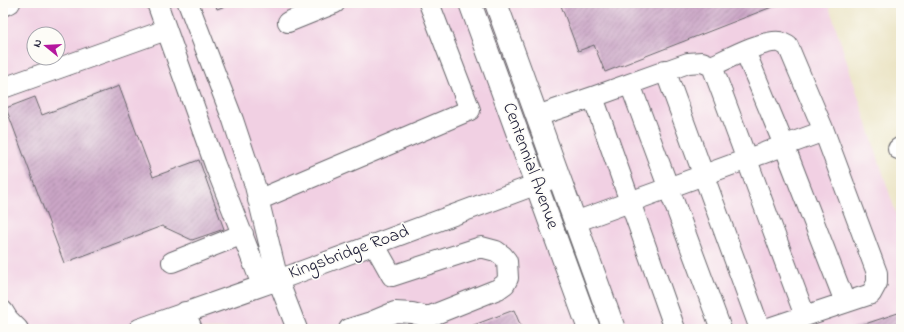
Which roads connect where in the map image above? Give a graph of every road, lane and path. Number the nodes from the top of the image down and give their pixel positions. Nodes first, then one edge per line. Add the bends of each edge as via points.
1 (10, 3) edge
2 (157, 3) edge
3 (188, 3) edge
4 (335, 3) edge
5 (429, 3) edge
6 (470, 3) edge
7 (496, 3) edge
8 (3, 6) edge
9 (288, 22) dead end
10 (166, 30) junction
11 (745, 51) junction
12 (712, 66) junction
13 (666, 70) junction
14 (630, 84) junction
15 (3, 88) edge
16 (593, 98) junction
17 (537, 116) junction
18 (824, 131) junction
19 (784, 145) junction
20 (747, 159) junction
21 (704, 175) junction
22 (559, 176) junction
23 (536, 185) junction
24 (669, 188) junction
25 (258, 200) junction
26 (630, 202) junction
27 (575, 222) junction
28 (242, 234) junction
29 (374, 244) junction
30 (172, 262) dead end
31 (270, 282) junction
32 (845, 302) junction
33 (3, 311) edge
34 (805, 316) junction
35 (188, 321) edge
36 (373, 326) edge
37 (18, 329) edge
38 (139, 329) edge
39 (297, 329) edge
40 (349, 329) edge
41 (589, 329) edge
42 (614, 329) edge
43 (674, 329) edge
44 (721, 329) edge
45 (760, 329) edge
46 (766, 329) edge

1 - 8 street
2 - 10 street
3 - 25 street via 233,120
4 - 9 street
5 - 25 street via 470,110
6 - 23 main road, Centennial Avenue
7 - 17 main road, Centennial Avenue
10 - 15 street
10 - 28 street
11 - 12 street
11 - 18 street via 770,42 780,42 788,46
11 - 19 street
12 - 13 street via 702,62 688,63
12 - 20 street
13 - 14 street
13 - 21 street
14 - 16 street
14 - 24 street
16 - 17 street
16 - 26 street
17 - 22 main road, Centennial Avenue
18 - 19 street
18 - 32 street via 877,273 877,284 871,294
19 - 20 street
19 - 32 street
20 - 21 street
20 - 34 street
21 - 24 street
21 - 45 street
22 - 23 street, Kingsbridge Road
22 - 27 main road, Centennial Avenue
23 - 29 street, Kingsbridge Road
23 - 41 main road, Centennial Avenue
24 - 26 street
24 - 44 street
25 - 31 street
26 - 27 street
26 - 43 street
27 - 42 main road, Centennial Avenue
28 - 30 street
28 - 31 street
29 - 31 street, Kingsbridge Road
29 - 36 street via 392,276 485,247 496,251 507,261 508,278 505,284 492,292 428,318 412,313 395,312
31 - 35 street, Kingsbridge Road
31 - 39 street
32 - 34 street
33 - 37 street
34 - 46 street
35 - 38 street, Kingsbridge Road
36 - 40 street

